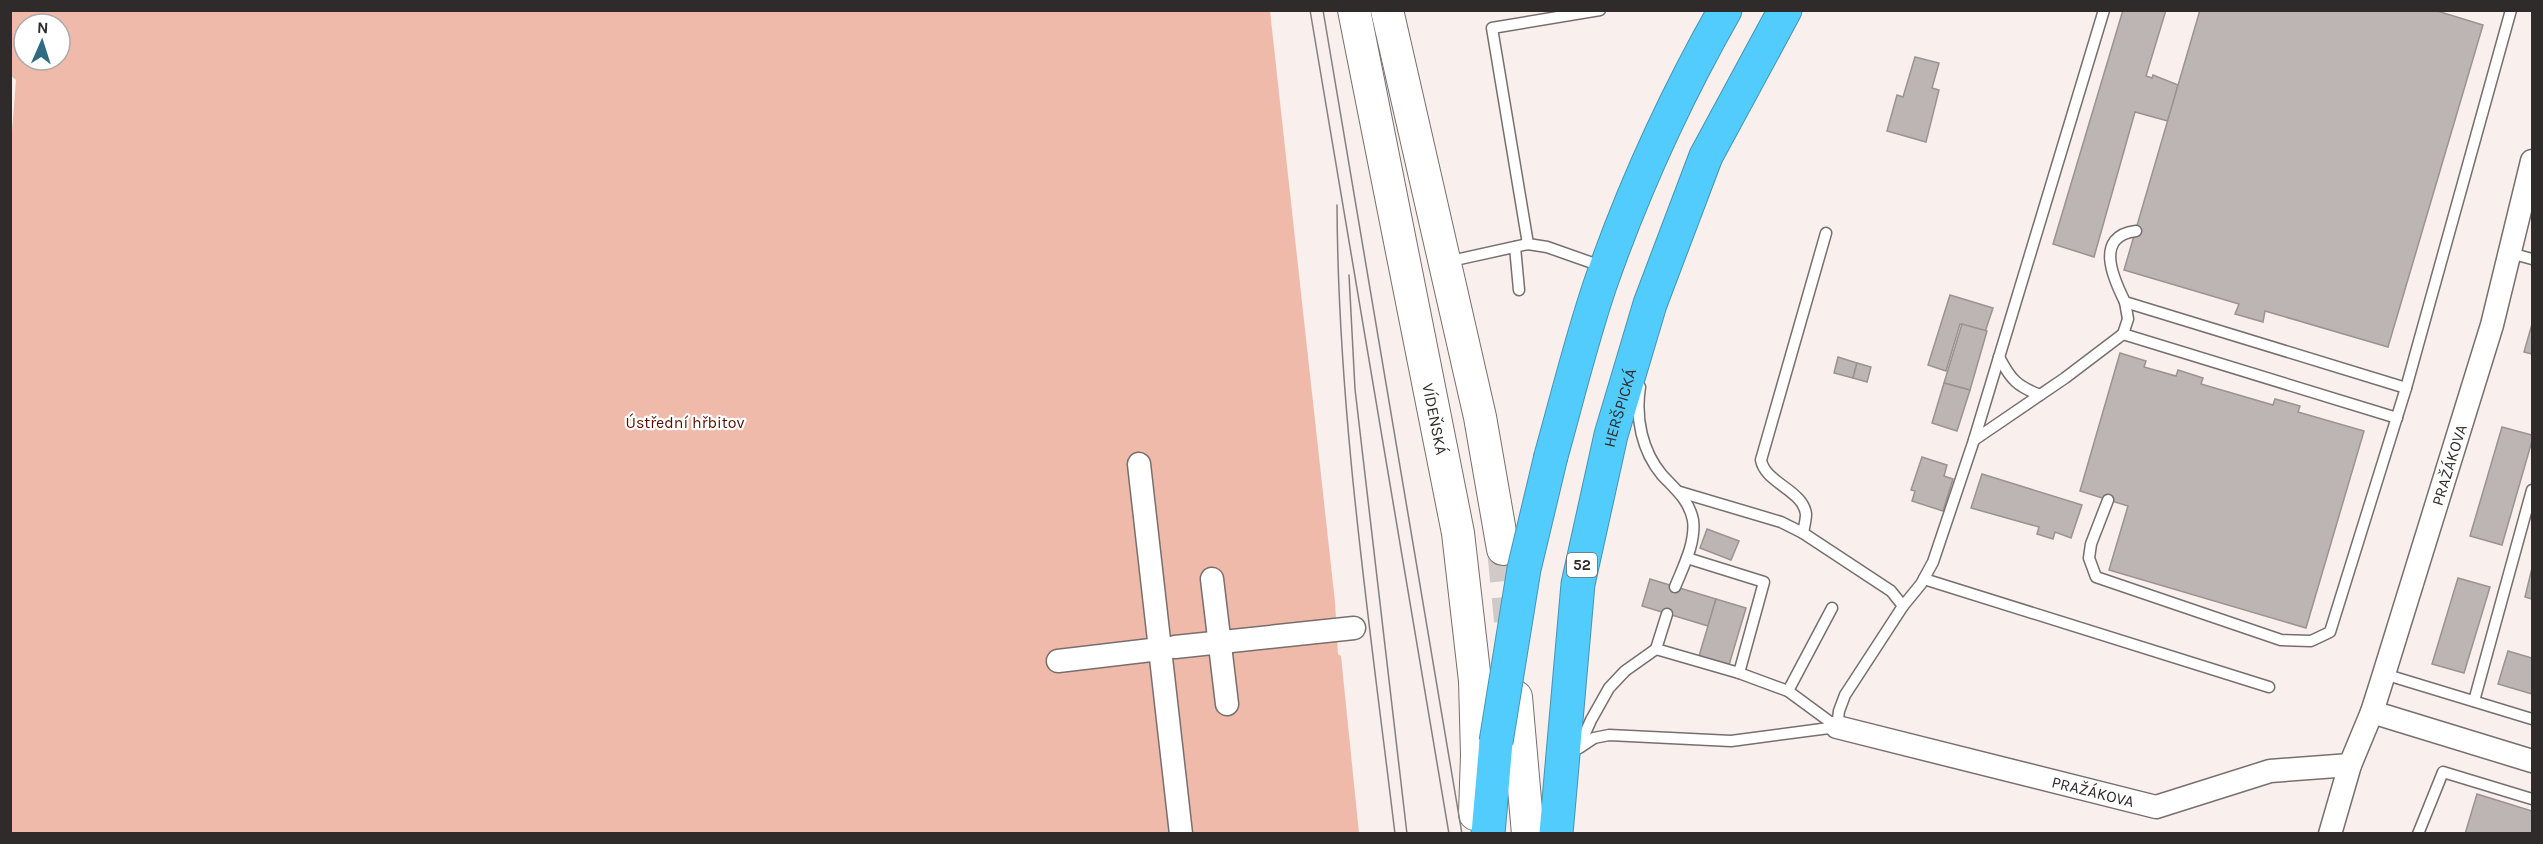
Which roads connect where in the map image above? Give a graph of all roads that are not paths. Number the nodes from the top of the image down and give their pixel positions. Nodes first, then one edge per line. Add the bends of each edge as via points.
1 (1354, 10) edge
2 (1387, 10) edge
3 (1600, 10) edge
4 (1725, 10) edge
5 (1785, 10) edge
6 (2104, 10) edge
7 (2509, 11) edge
8 (2532, 161) edge
9 (2136, 231) dead end
10 (1826, 233) dead end
11 (1528, 244) junction
12 (1515, 247) junction
13 (2510, 253) junction
14 (2532, 259) edge
15 (1443, 263) junction
16 (1607, 268) junction
17 (1519, 290) dead end
18 (2126, 302) junction
19 (1650, 304) junction
20 (2123, 334) junction
21 (1650, 349) dead end
22 (2000, 357) junction
23 (1642, 378) dead end
24 (2406, 388) junction
25 (2040, 395) junction
26 (2397, 418) junction
27 (1974, 440) junction
28 (1139, 464) dead end
29 (2532, 490) edge
30 (1680, 492) junction
31 (2108, 500) dead end
32 (1803, 533) junction
33 (1503, 549) tunnel mouth
34 (1687, 558) junction
35 (1212, 579) dead end
36 (1924, 579) junction
37 (1675, 587) dead end
38 (1903, 606) junction
39 (1832, 608) dead end
40 (1667, 614) dead end
41 (1354, 628) dead end
42 (1220, 643) junction
43 (1168, 648) junction
44 (1656, 649) junction
45 (1058, 661) dead end
46 (1738, 673) junction
47 (2384, 674) junction
48 (2269, 687) dead end
49 (1788, 691) junction
50 (1516, 697) dead end
51 (2474, 701) junction
52 (1227, 704) dead end
53 (2372, 712) junction
54 (2532, 719) edge
55 (1837, 727) junction
56 (1579, 748) junction
57 (2532, 761) edge
58 (1576, 762) dead end
59 (2350, 765) junction
60 (2532, 799) edge
61 (1181, 834) edge
62 (1475, 834) edge
63 (1488, 834) edge
64 (1528, 834) edge
65 (1556, 834) edge
66 (2330, 834) edge
67 (2418, 834) edge

1 - 62 main road, VÍDEŇSKÁ via 1458,533 1476,681
2 - 15 main road
3 - 11 lane via 1492,28
4 - 16 highway via 1659,135
5 - 19 highway, HERŠPICKÁ / 52 via 1706,156
6 - 22 lane
7 - 24 lane
8 - 13 street, PRAŽÁKOVA
9 - 18 lane via 2119,235 2112,244 2110,258 2112,275
10 - 32 lane via 1761,460 1764,468 1804,509
11 - 12 lane
11 - 16 lane
12 - 15 lane
12 - 17 lane
13 - 14 lane
13 - 47 street, PRAŽÁKOVA via 2492,324
15 - 33 main road via 1480,417
16 - 63 highway, bridge via 1551,456 1522,581 1496,742
18 - 20 lane via 2128,319
18 - 24 lane
19 - 21 lane
19 - 65 highway, HERŠPICKÁ / 52 via 1611,435 1578,584
20 - 25 lane
20 - 26 lane
22 - 25 lane via 2008,374 2021,387
22 - 27 lane
23 - 30 lane via 1638,409 1642,436 1653,463
24 - 26 lane
25 - 27 lane
26 - 31 lane via 2330,632 2311,641 2281,640 2096,577 2089,558 2091,544
27 - 36 lane
28 - 43 street
29 - 51 lane
30 - 32 lane via 1759,514
30 - 34 lane via 1693,520
32 - 38 lane via 1891,591
34 - 37 lane
34 - 46 lane via 1764,582
35 - 42 street
36 - 38 lane
36 - 48 lane
38 - 55 lane via 1845,696
39 - 49 lane
40 - 44 lane
41 - 42 street
42 - 43 street
42 - 52 street
43 - 45 street
43 - 61 street
44 - 46 lane
44 - 56 lane via 1609,688
46 - 49 lane
47 - 51 lane
47 - 53 street, PRAŽÁKOVA
49 - 55 lane
50 - 64 main road
51 - 54 lane
53 - 57 street
53 - 59 street, PRAŽÁKOVA
55 - 56 lane via 1731,741 1609,735 1594,738
55 - 59 street, PRAŽÁKOVA via 2156,807 2270,771
56 - 58 lane
59 - 66 street, PRAŽÁKOVA
60 - 67 lane via 2443,772

